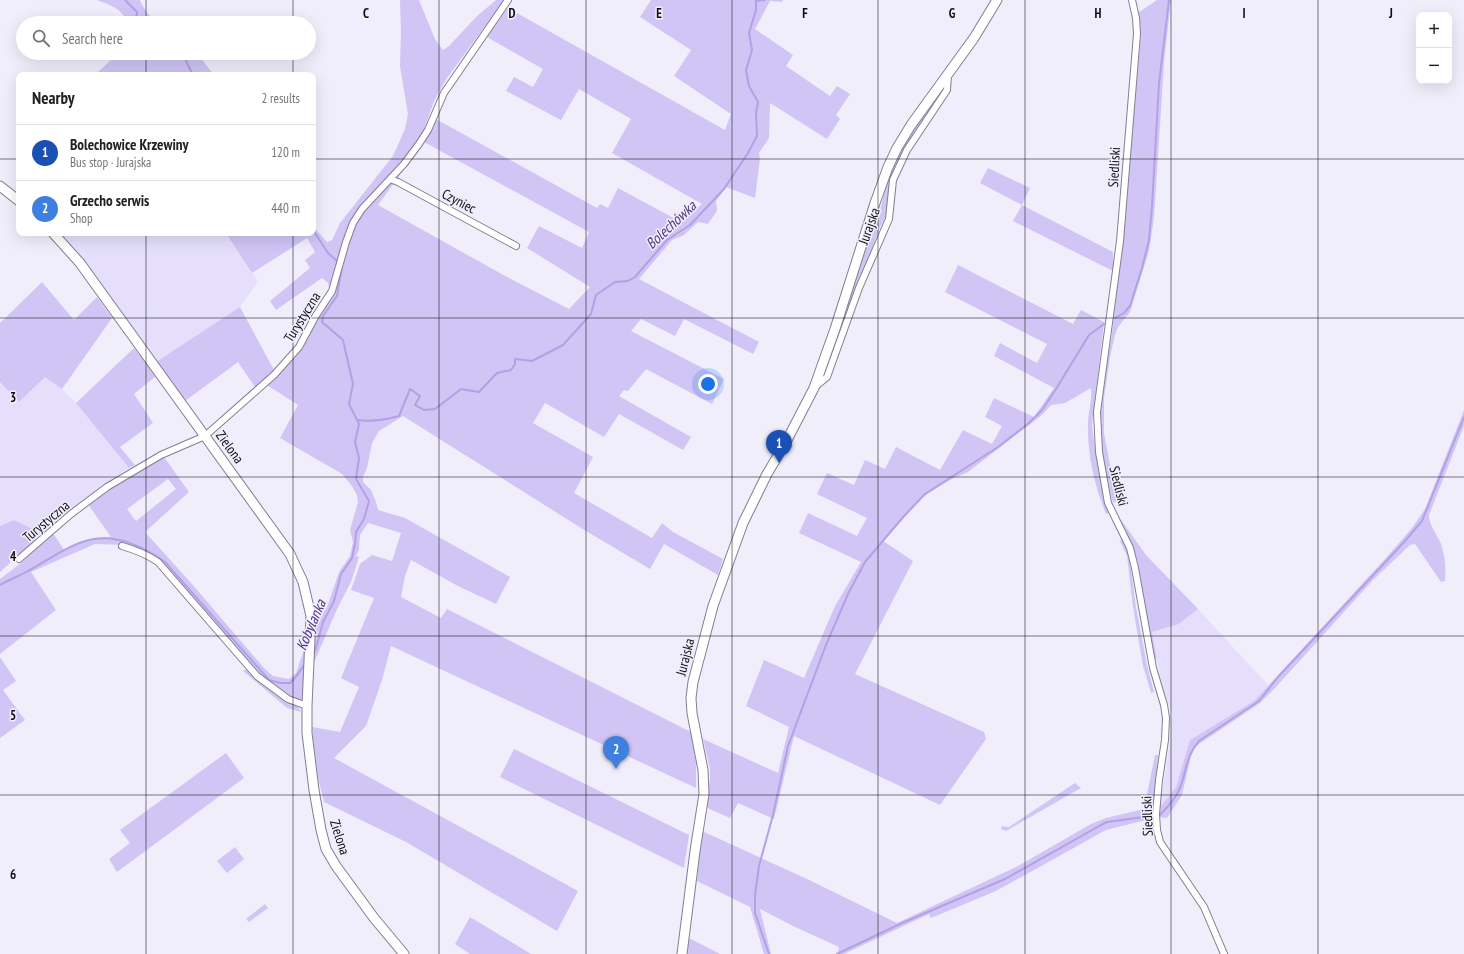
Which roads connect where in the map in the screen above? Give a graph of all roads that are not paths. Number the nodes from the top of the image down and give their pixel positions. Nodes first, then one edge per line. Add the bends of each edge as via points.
1 (508, 0) edge
2 (998, 0) edge
3 (1132, 0) edge
4 (948, 75) junction
5 (390, 179) junction
6 (0, 186) edge
7 (16, 199) edge
8 (56, 236) edge
9 (516, 246) dead end
10 (814, 388) junction
11 (205, 436) junction
12 (122, 546) dead end
13 (19, 559) dead end
14 (307, 706) junction
15 (404, 954) edge
16 (682, 954) edge
17 (1224, 954) edge

1 - 5 street, Turystyczna via 444,93 420,144
2 - 4 street, Jurajska
3 - 17 street, Siedliski via 1137,34 1120,241 1097,412 1098,452 1108,503 1130,548 1153,668 1164,705 1165,740 1156,814 1160,842 1204,908
4 - 10 street, Jurajska via 911,125 888,167 836,329
4 - 10 street, Jurajska via 947,90 907,150 894,180 889,219 859,288 827,376
5 - 9 street, Czyniec
5 - 11 street, Turystyczna via 362,209 353,223 332,291 299,347 274,375
6 - 7 street
8 - 11 street, Zielona via 80,263
10 - 16 street, Jurajska via 767,474 738,536 713,606 693,682 692,713 703,770 704,794
11 - 13 street, Turystyczna via 162,455 107,487
11 - 14 street, Zielona via 292,558 303,582 310,616
12 - 14 street via 139,550 158,562 257,676 288,699
14 - 15 street, Zielona via 308,747 326,849 377,922

